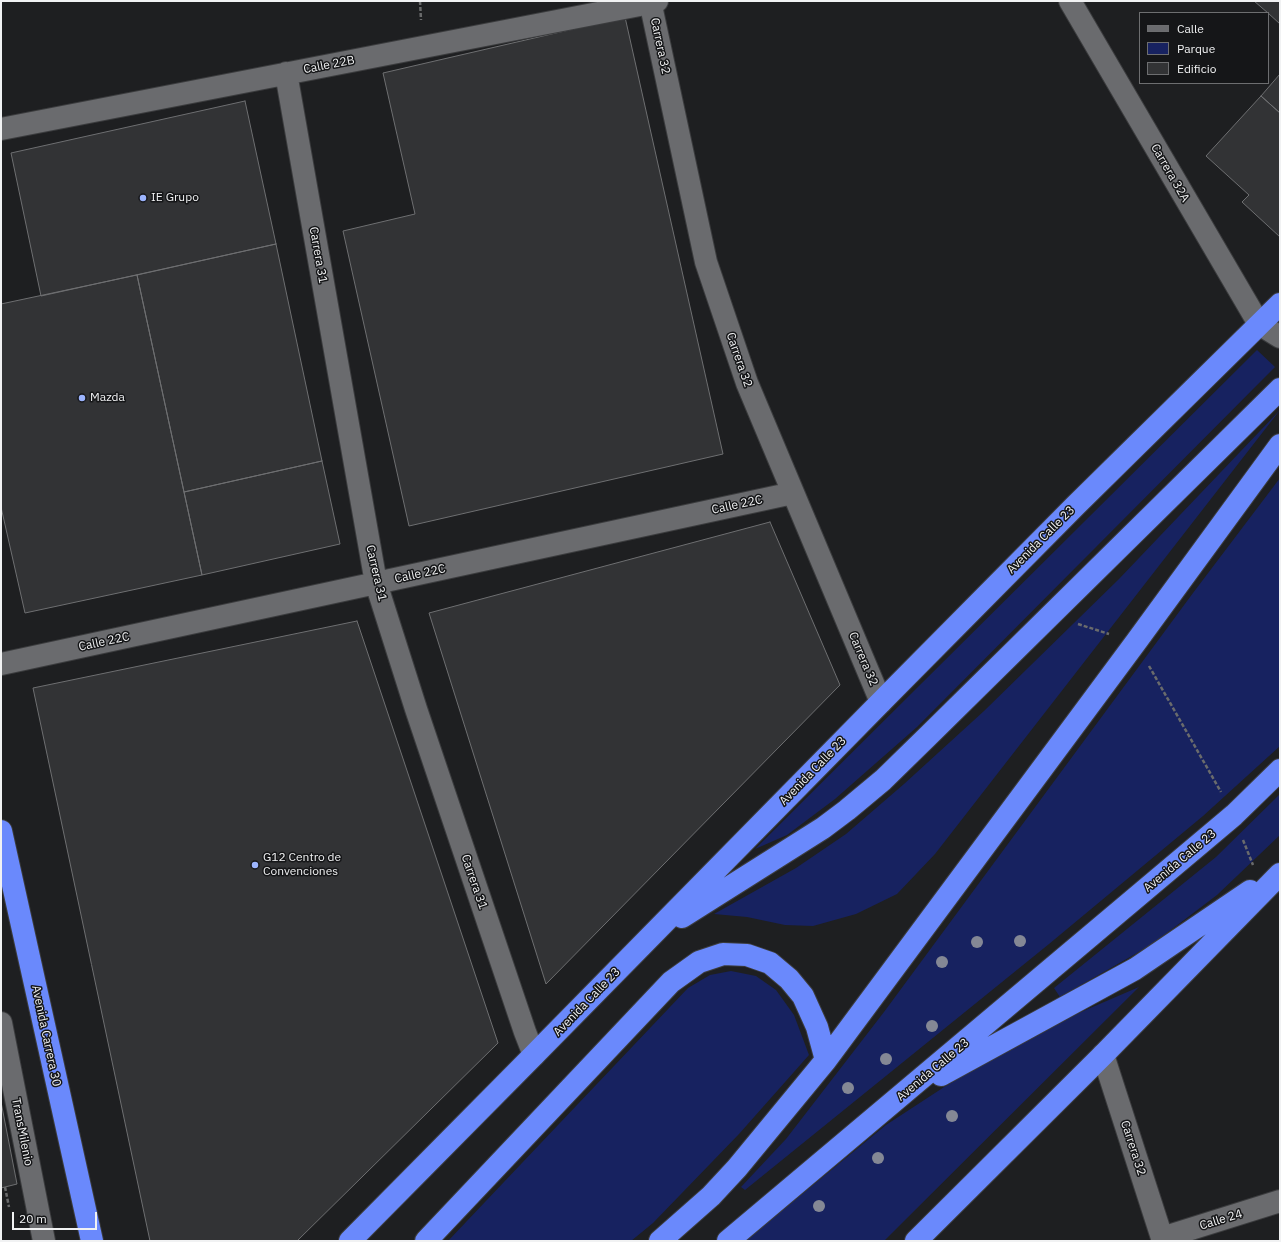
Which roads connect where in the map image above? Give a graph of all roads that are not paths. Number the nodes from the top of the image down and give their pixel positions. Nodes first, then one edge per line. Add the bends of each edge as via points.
1 (1070, 1) edge
2 (652, 2) edge
3 (286, 74) junction
4 (1, 128) edge
5 (1280, 304) edge
6 (1259, 324) junction
7 (1280, 337) edge
8 (1280, 389) edge
9 (1280, 445) edge
10 (793, 493) junction
11 (376, 583) junction
12 (1, 664) edge
13 (881, 702) junction
14 (1280, 770) edge
15 (1, 831) edge
16 (1280, 871) edge
17 (1280, 874) edge
18 (649, 938) junction
19 (1, 1024) edge
20 (1103, 1055) junction
21 (534, 1056) junction
22 (826, 1060) junction
23 (900, 1097) junction
24 (1280, 1202) edge
25 (1163, 1240) edge
26 (44, 1241) edge
27 (92, 1241) edge
28 (350, 1241) edge
29 (426, 1241) edge
30 (660, 1241) edge
31 (728, 1241) edge
32 (916, 1241) edge

1 - 6 street, Carrera 32A
2 - 3 street, Calle 22B
2 - 10 street, Carrera 32 via 706,262 747,384
3 - 4 street, Calle 22B
3 - 11 street, Carrera 31
5 - 6 highway, Avenida Calle 23
6 - 7 street, Carrera 32A
6 - 13 highway, Avenida Calle 23
8 - 18 highway via 883,780 823,828
9 - 22 highway
10 - 11 street, Calle 22C
10 - 13 street, Carrera 32
11 - 12 street, Calle 22C
11 - 21 street, Carrera 31 via 418,716
13 - 18 highway, Avenida Calle 23
14 - 23 highway, Avenida Calle 23 via 1234,815
15 - 27 highway, Avenida Carrera 30
16 - 23 highway via 1135,969
17 - 20 highway
18 - 21 highway, Avenida Calle 23
19 - 26 street, TransMilenio
20 - 25 street, Carrera 32
20 - 32 highway
21 - 28 highway, Avenida Calle 23
22 - 29 highway via 817,1027 803,996 789,979 770,963 747,955 723,954 699,962 671,982
22 - 30 highway via 737,1168 711,1196
23 - 31 highway, Avenida Calle 23
24 - 25 street, Calle 24

